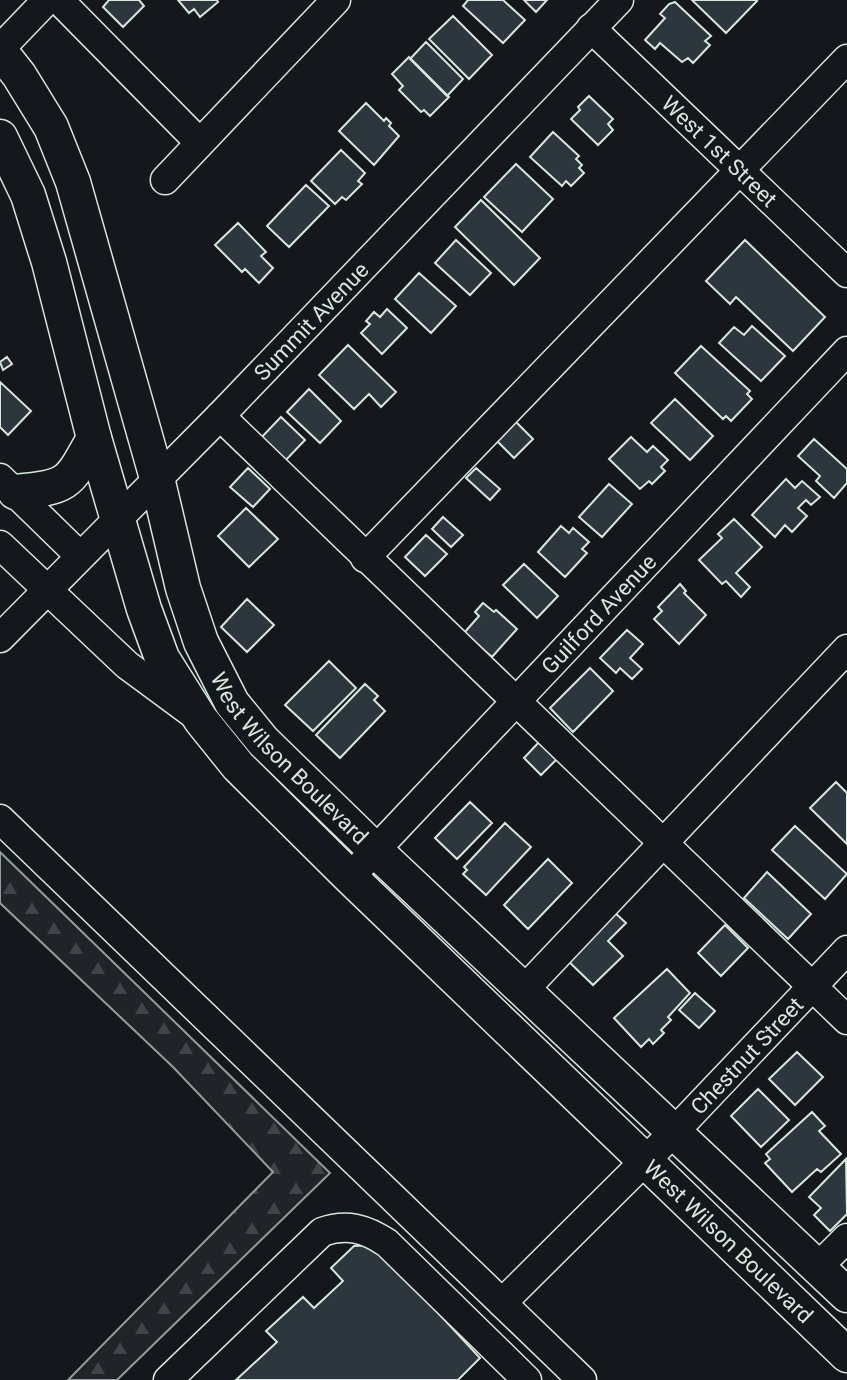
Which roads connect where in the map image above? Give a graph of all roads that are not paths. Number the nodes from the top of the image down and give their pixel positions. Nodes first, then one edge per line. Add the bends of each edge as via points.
1 (47, 0) edge
2 (59, 0) edge
3 (336, 0) edge
4 (619, 0) edge
5 (591, 28) junction
6 (6, 59) edge
7 (847, 59) edge
8 (199, 142) junction
9 (3, 144) edge
10 (739, 172) junction
11 (165, 180) dead end
12 (847, 273) edge
13 (847, 351) edge
14 (220, 416) junction
15 (94, 438) junction
16 (157, 478) junction
17 (7, 485) edge
18 (117, 518) junction
19 (0, 545) edge
20 (79, 555) junction
21 (365, 558) junction
22 (46, 589) junction
23 (0, 638) edge
24 (847, 649) edge
25 (515, 702) junction
26 (201, 720) junction
27 (0, 819) edge
28 (663, 844) junction
29 (375, 850) junction
30 (350, 877) junction
31 (847, 950) edge
32 (812, 987) junction
33 (523, 991) junction
34 (847, 1020) edge
35 (675, 1131) junction
36 (645, 1160) junction
37 (847, 1238) edge
38 (819, 1266) junction
39 (471, 1274) junction
40 (847, 1295) edge
41 (444, 1299) junction
42 (502, 1303) junction
43 (847, 1355) edge
44 (510, 1375) edge
45 (168, 1380) edge
46 (582, 1380) edge

1 - 6 street
2 - 8 street
3 - 8 street
4 - 5 street, Summit Avenue
5 - 10 street, West 1st Street
5 - 14 street, Summit Avenue
6 - 16 main road, West Wilson Boulevard via 51,127 73,182
7 - 10 street
8 - 11 street
9 - 15 main road, West Wilson Boulevard via 28,195 49,262
10 - 12 street, West 1st Street
10 - 21 street
13 - 25 street, Guilford Avenue
14 - 16 street, Summit Avenue
14 - 21 street
15 - 17 main road via 72,477 50,489
15 - 18 main road, West Wilson Boulevard
16 - 18 street, Summit Avenue
16 - 29 main road, West Wilson Boulevard via 201,642 232,703 263,741
17 - 20 street
18 - 20 street, Summit Avenue
18 - 26 main road, West Wilson Boulevard via 162,658
19 - 22 street, West Wilson Boulevard
20 - 22 street, Summit Avenue
21 - 25 street
22 - 23 street, Summit Avenue
22 - 26 street, West Wilson Boulevard via 127,665
24 - 28 street
25 - 28 street
25 - 29 street, Guilford Avenue
26 - 30 main road, West Wilson Boulevard via 238,766
27 - 39 street
28 - 32 street
28 - 33 street
29 - 30 street, Guilford Avenue
29 - 33 main road, West Wilson Boulevard
30 - 36 main road, West Wilson Boulevard
31 - 32 street, Chestnut Street
32 - 34 street
32 - 35 street, Chestnut Street
33 - 35 main road, West Wilson Boulevard
35 - 36 street, Chestnut Street
35 - 38 main road, West Wilson Boulevard
36 - 42 street, Chestnut Street
36 - 43 main road, West Wilson Boulevard
37 - 38 street
38 - 40 main road, West Wilson Boulevard
39 - 41 street
39 - 42 street
41 - 44 street
41 - 45 street via 371,1232 336,1227 322,1232
42 - 46 street

